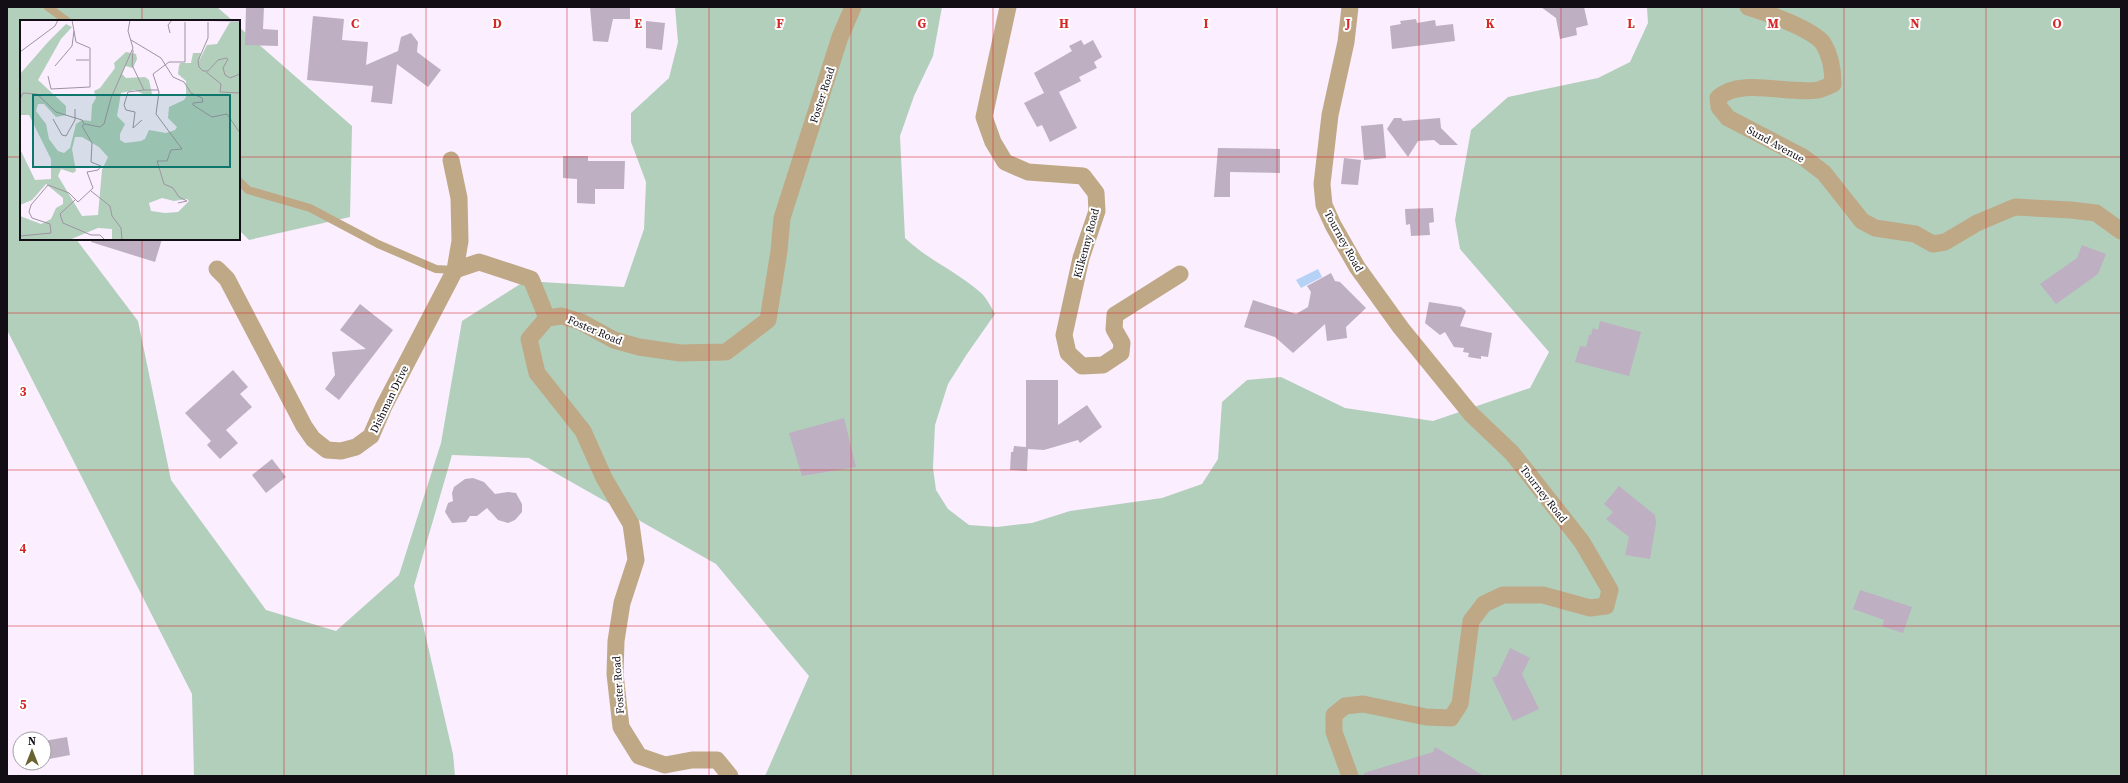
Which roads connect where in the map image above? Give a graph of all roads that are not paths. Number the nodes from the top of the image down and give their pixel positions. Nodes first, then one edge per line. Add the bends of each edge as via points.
1 (48, 7) edge
2 (853, 7) edge
3 (1008, 7) edge
4 (1350, 7) edge
5 (1748, 7) edge
6 (66, 20) edge
7 (451, 160) dead end
8 (240, 182) edge
9 (2121, 230) edge
10 (217, 269) dead end
11 (455, 270) junction
12 (1180, 274) dead end
13 (547, 318) junction
14 (730, 776) edge
15 (1350, 776) edge

1 - 6 lane
2 - 13 street, Foster Road via 840,37 782,218 768,320 726,352 680,353 639,348 614,340 581,322 562,316
3 - 12 street, Kilkenny Road via 984,117 993,142 1005,162 1028,172 1083,176 1096,193 1097,211 1081,258 1064,335 1068,353 1082,366 1103,365 1121,353 1122,343 1114,329 1115,315
4 - 15 street, Tourney Road via 1346,42 1330,115 1322,184 1324,205 1357,267 1401,328 1471,414 1512,453 1582,542 1610,590 1606,606 1590,608 1543,596 1504,596 1484,604 1471,621 1460,704 1451,718 1426,717 1362,704 1345,706 1334,715 1334,732
5 - 9 street, Sund Avenue via 1789,22 1822,42 1833,66 1833,84 1819,90 1742,88 1726,91 1718,98 1719,107 1728,118 1803,157 1824,173 1862,221 1875,228 1915,234 1933,244 1945,242 1978,223 2015,207 2096,213
7 - 11 street, Dishman Drive via 459,198 460,241
8 - 11 lane via 248,190 310,208 378,244 436,269
10 - 11 street, Dishman Drive via 227,279 304,426 313,439 327,450 341,451 356,448 371,436
11 - 13 street via 479,262 531,279
13 - 14 street, Foster Road via 529,339 537,373 583,431 604,478 631,524 636,560 622,603 616,641 615,674 620,727 639,756 665,765 692,760 716,760

